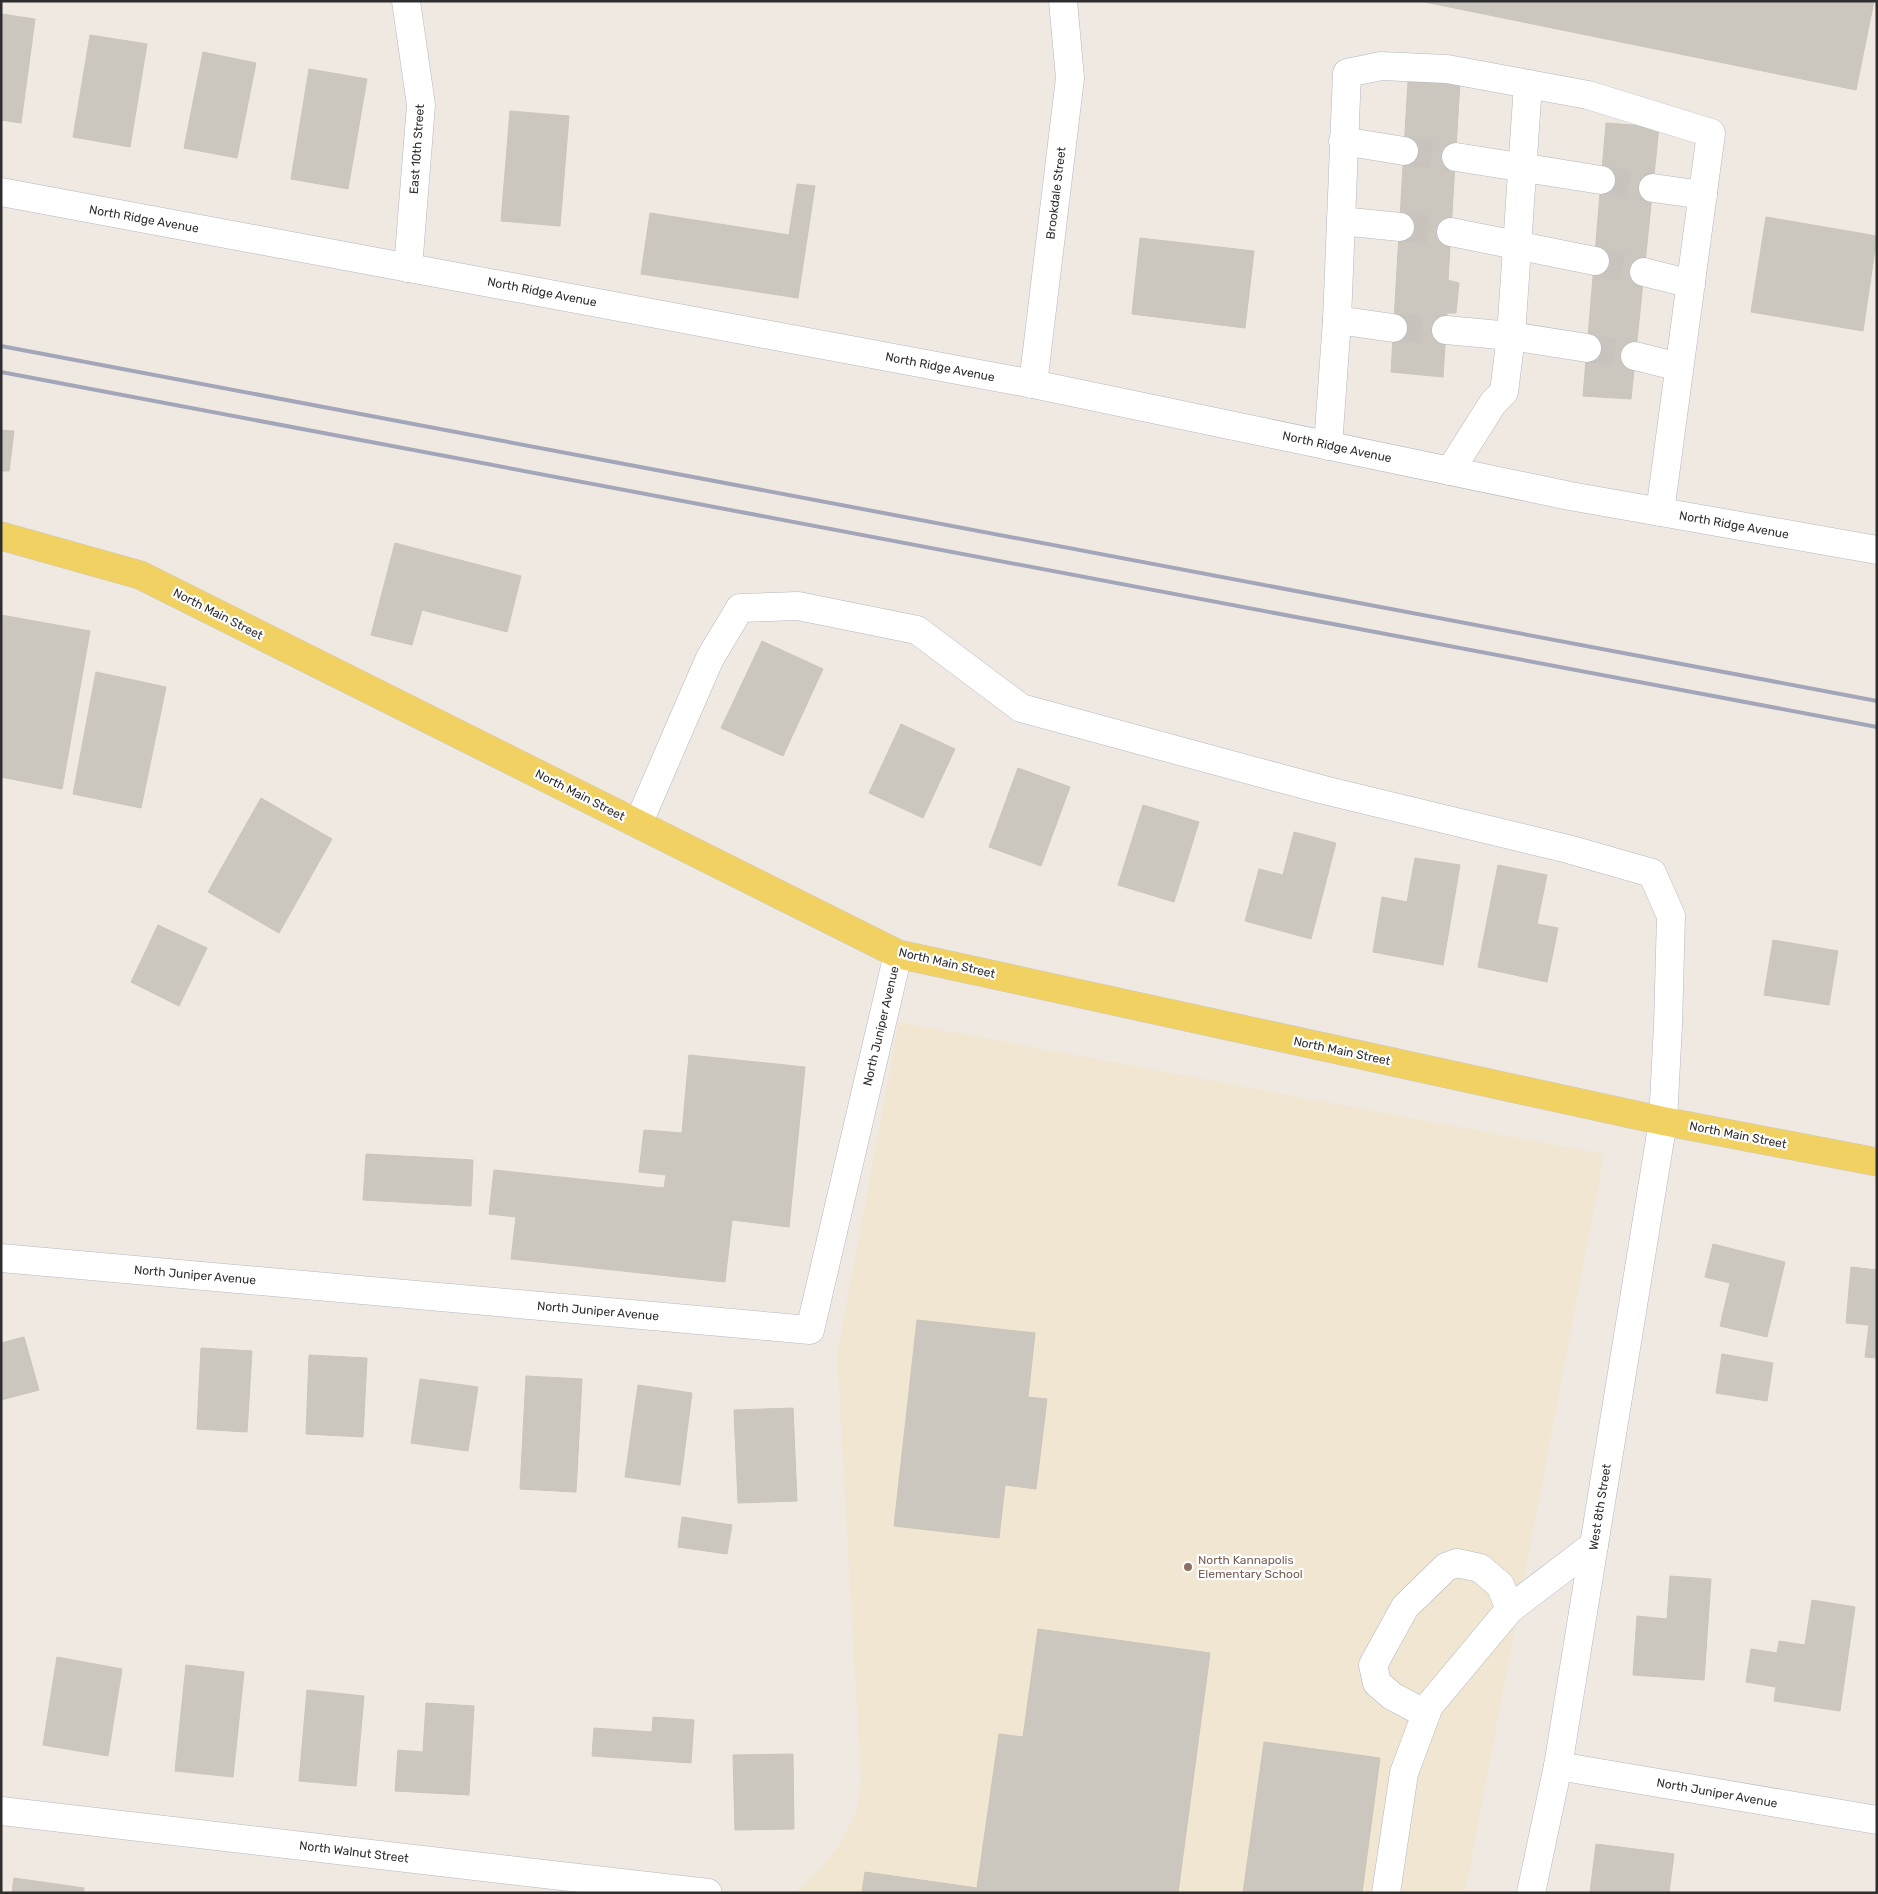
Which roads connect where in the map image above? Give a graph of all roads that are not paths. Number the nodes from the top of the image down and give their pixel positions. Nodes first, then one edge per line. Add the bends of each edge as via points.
1 (406, 1) edge
2 (1063, 1) edge
3 (1528, 84) junction
4 (1343, 142) junction
5 (1404, 152) tunnel mouth
6 (1456, 157) tunnel mouth
7 (1523, 167) junction
8 (1601, 180) tunnel mouth
9 (1653, 188) tunnel mouth
10 (1, 192) edge
11 (1703, 195) junction
12 (1341, 222) junction
13 (1400, 227) tunnel mouth
14 (1451, 232) tunnel mouth
15 (1518, 245) junction
16 (1595, 260) tunnel mouth
17 (408, 268) junction
18 (1644, 272) tunnel mouth
19 (1691, 284) junction
20 (1337, 320) junction
21 (1393, 328) tunnel mouth
22 (1446, 330) tunnel mouth
23 (1511, 336) junction
24 (1587, 348) tunnel mouth
25 (1635, 356) tunnel mouth
26 (1679, 367) junction
27 (1033, 384) junction
28 (1328, 446) junction
29 (1450, 471) junction
30 (1660, 512) junction
31 (1, 536) edge
32 (1877, 550) edge
33 (638, 824) junction
34 (898, 954) junction
35 (1663, 1121) junction
36 (1877, 1162) edge
37 (1, 1258) edge
38 (1594, 1545) junction
39 (1510, 1609) junction
40 (1426, 1714) junction
41 (1558, 1766) junction
42 (1, 1810) edge
43 (1877, 1820) edge
44 (708, 1893) edge
45 (1386, 1893) edge
46 (1531, 1893) edge

1 - 17 street, East 10th Street via 422,105
2 - 27 street, Brookdale Street via 1070,78
3 - 4 street via 1447,69 1381,66 1347,73
3 - 7 street
3 - 11 street via 1588,95 1711,133
4 - 5 street
4 - 12 street
6 - 7 street
7 - 8 street
7 - 15 street
9 - 11 street
10 - 17 street, North Ridge Avenue
11 - 19 street
12 - 13 street
12 - 20 street
14 - 15 street
15 - 16 street
15 - 23 street
17 - 27 street, North Ridge Avenue
18 - 19 street
19 - 26 street
20 - 21 street
20 - 28 street
22 - 23 street
23 - 24 street
23 - 29 street via 1504,392 1493,403
25 - 26 street
26 - 30 street
27 - 28 street, North Ridge Avenue
28 - 29 street, North Ridge Avenue
29 - 30 street, North Ridge Avenue
30 - 32 street, North Ridge Avenue
31 - 33 main road, North Main Street via 140,575
33 - 34 main road, North Main Street
33 - 35 street, West 8th Street via 710,658 740,608 798,606 917,630 1021,708 1324,790 1568,849 1652,873 1671,916
34 - 35 main road, North Main Street
34 - 37 street, North Juniper Avenue via 810,1330
35 - 36 main road, North Main Street
35 - 38 street, West 8th Street
38 - 39 street
38 - 41 street, West 8th Street
39 - 40 street via 1429,1706
39 - 40 street via 1500,1585 1480,1568 1457,1563 1446,1567 1405,1607 1373,1665 1376,1683 1392,1696
40 - 45 street via 1404,1773
41 - 43 street, North Juniper Avenue
41 - 46 street, West 8th Street
42 - 44 street, North Walnut Street

